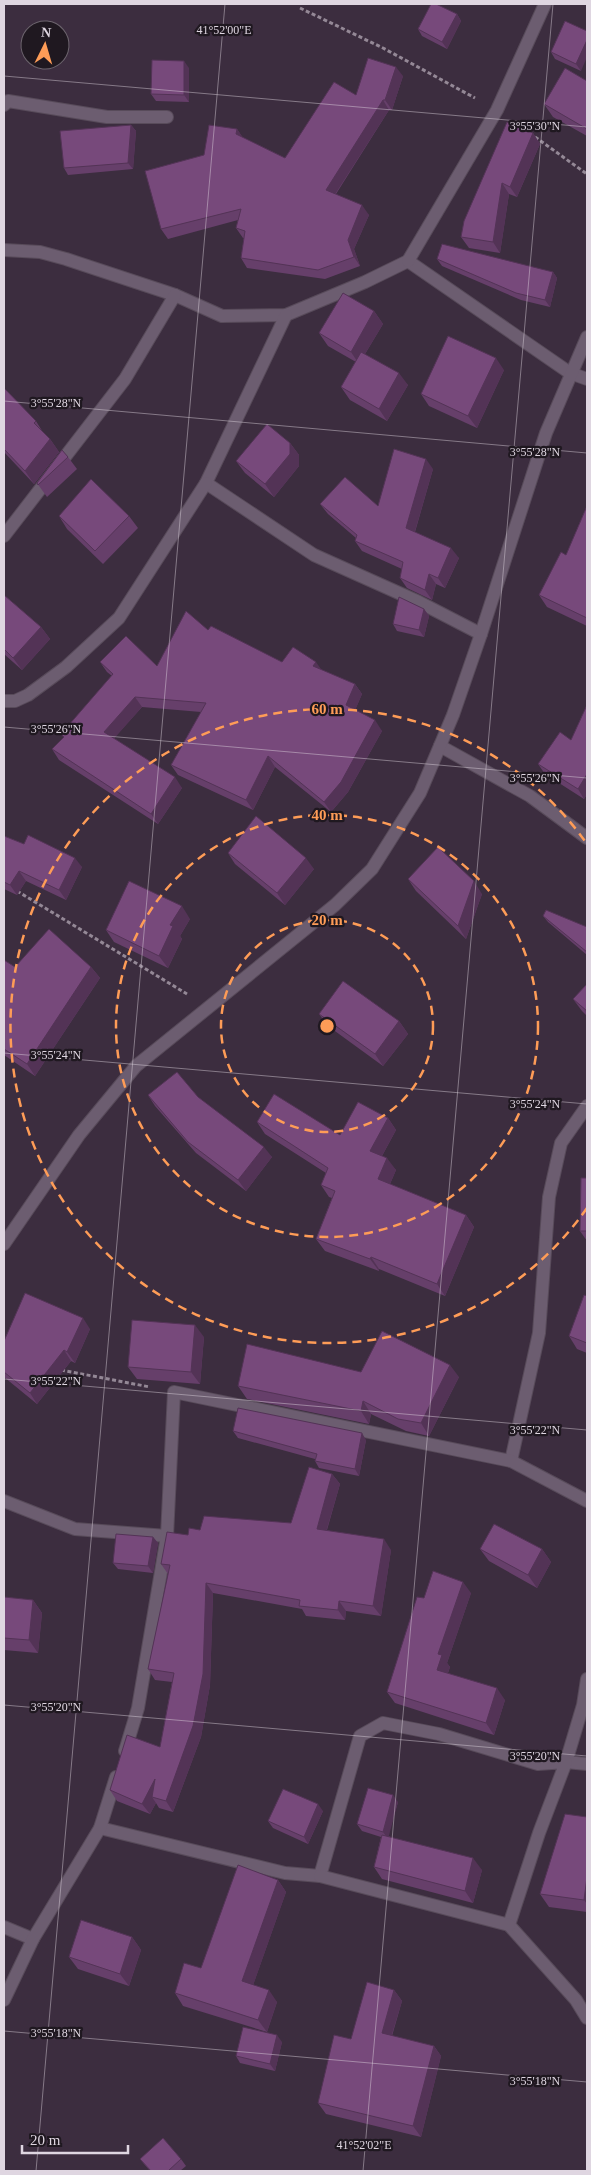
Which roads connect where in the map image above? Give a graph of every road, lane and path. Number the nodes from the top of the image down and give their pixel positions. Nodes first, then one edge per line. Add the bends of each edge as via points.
1 (545, 4) edge
2 (300, 8) dead end
3 (4, 105) edge
4 (497, 110) junction
5 (167, 117) dead end
6 (587, 174) edge
7 (4, 250) edge
8 (408, 261) junction
9 (175, 295) junction
10 (286, 315) junction
11 (587, 337) edge
12 (570, 373) junction
13 (587, 378) edge
14 (206, 483) junction
15 (4, 536) edge
16 (481, 634) junction
17 (4, 701) edge
18 (440, 746) junction
19 (587, 838) edge
20 (12, 888) edge
21 (208, 1007) junction
22 (587, 1106) edge
23 (9, 1228) edge
24 (4, 1244) edge
25 (56, 1369) edge
26 (174, 1392) junction
27 (511, 1460) junction
28 (4, 1501) edge
29 (587, 1501) edge
30 (167, 1536) junction
31 (587, 1679) edge
32 (566, 1762) junction
33 (587, 1764) edge
34 (100, 1828) junction
35 (320, 1876) junction
36 (509, 1925) junction
37 (4, 1927) edge
38 (33, 1938) junction
39 (4, 2000) edge
40 (587, 2018) edge

1 - 4 street
2 - 4 path via 383,48
3 - 5 street via 8,101 106,117
4 - 6 path
4 - 8 street
7 - 9 street via 40,252
8 - 10 street
8 - 12 street
9 - 10 street via 222,316
9 - 15 street via 125,379
10 - 14 street
11 - 12 street
12 - 13 street
12 - 16 street via 546,433
14 - 16 street via 314,555
14 - 17 street via 119,618 66,667 28,695 15,701
16 - 18 street
18 - 19 street via 530,796
18 - 21 street via 420,793 372,869 334,905
20 - 21 path
21 - 23 street via 136,1066
22 - 27 street via 561,1143 549,1197 539,1333
23 - 24 street
25 - 26 path
26 - 27 street
26 - 30 street
27 - 29 street
28 - 30 street via 76,1529
30 - 34 street via 138,1708
31 - 32 street
32 - 33 street
32 - 35 street via 538,1764 439,1734 383,1723 360,1736
32 - 36 street
34 - 35 street via 285,1873
34 - 38 street
35 - 36 street
36 - 40 street via 576,2000
37 - 38 street
38 - 39 street

